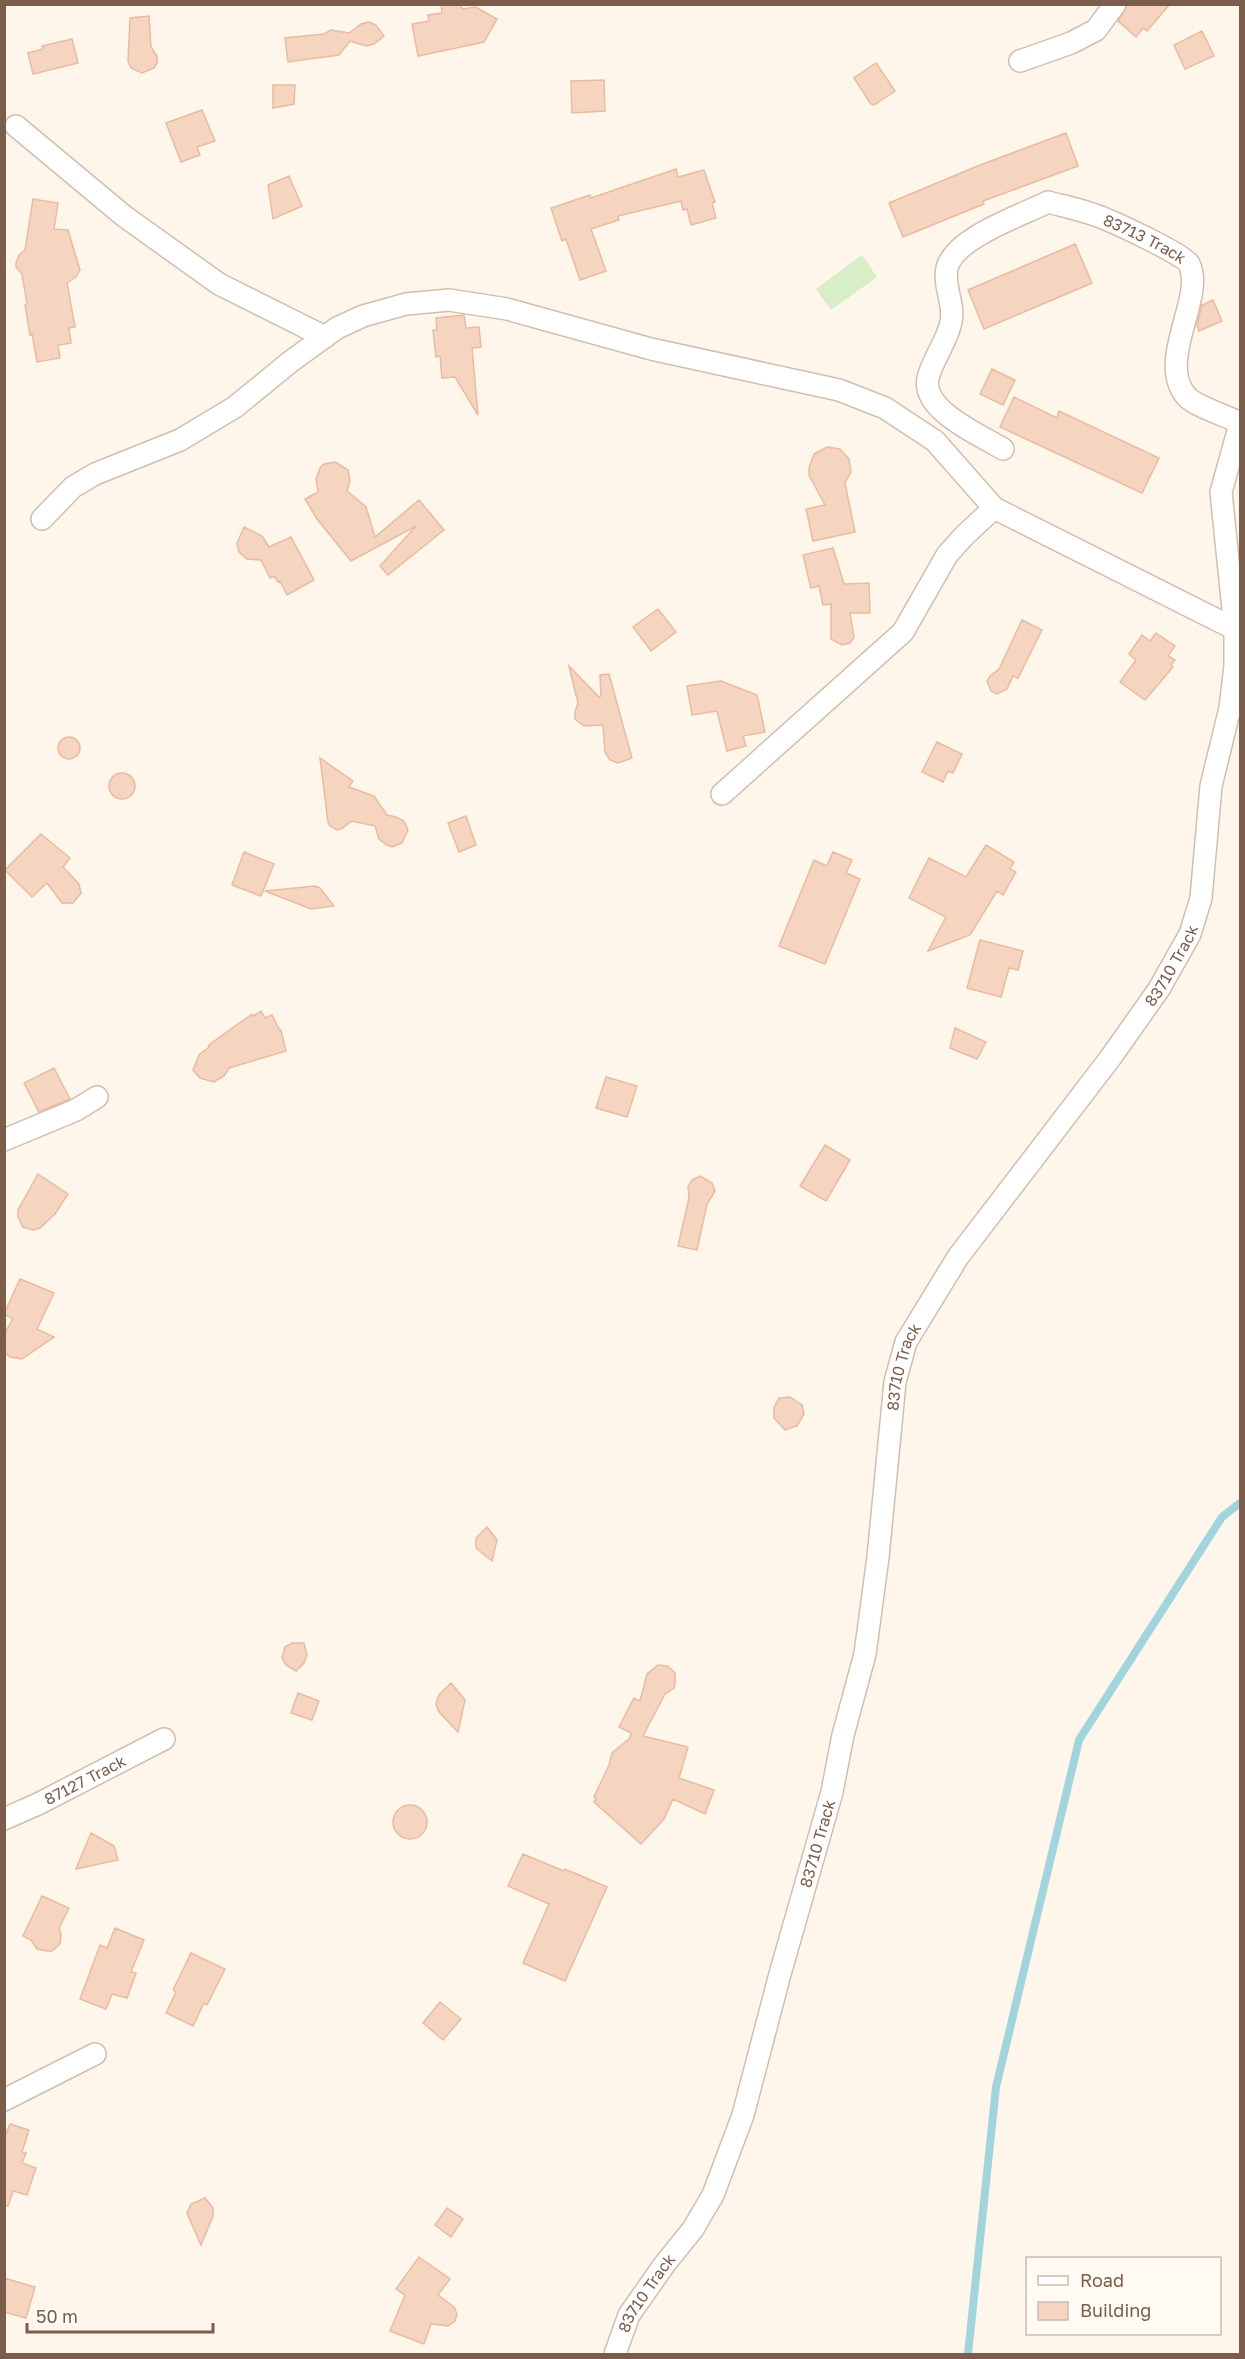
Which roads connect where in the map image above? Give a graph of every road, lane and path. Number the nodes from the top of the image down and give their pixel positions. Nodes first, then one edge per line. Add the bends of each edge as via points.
1 (1115, 4) edge
2 (1020, 61) dead end
3 (16, 126) dead end
4 (325, 337) junction
5 (1240, 424) edge
6 (1003, 450) dead end
7 (994, 508) junction
8 (42, 519) dead end
9 (1235, 629) junction
10 (722, 794) dead end
11 (97, 1097) dead end
12 (4, 1140) edge
13 (164, 1739) dead end
14 (4, 1819) edge
15 (95, 2054) dead end
16 (4, 2100) edge
17 (615, 2355) edge

1 - 2 street via 1096,30
3 - 4 street via 124,216 219,284
4 - 7 street via 363,316 406,303 449,300 507,309 651,349 839,390 885,408 935,441
4 - 8 street via 235,407 180,440 73,487
5 - 6 street, 83713 Track via 1189,398 1183,390 1176,363 1193,286 1184,258 1094,214 1048,202 962,246 947,268 952,319 928,379 929,389 942,412
5 - 9 street, 83710 Track via 1221,492
7 - 9 street
7 - 10 street via 947,555 903,632
9 - 17 street, 83710 Track via 1230,708 1211,786 1201,898 1190,934 1159,989 958,1257 906,1342 895,1382 865,1653 832,1792 743,2115 713,2196 629,2315
11 - 12 street
13 - 14 street, 87127 Track
15 - 16 street

